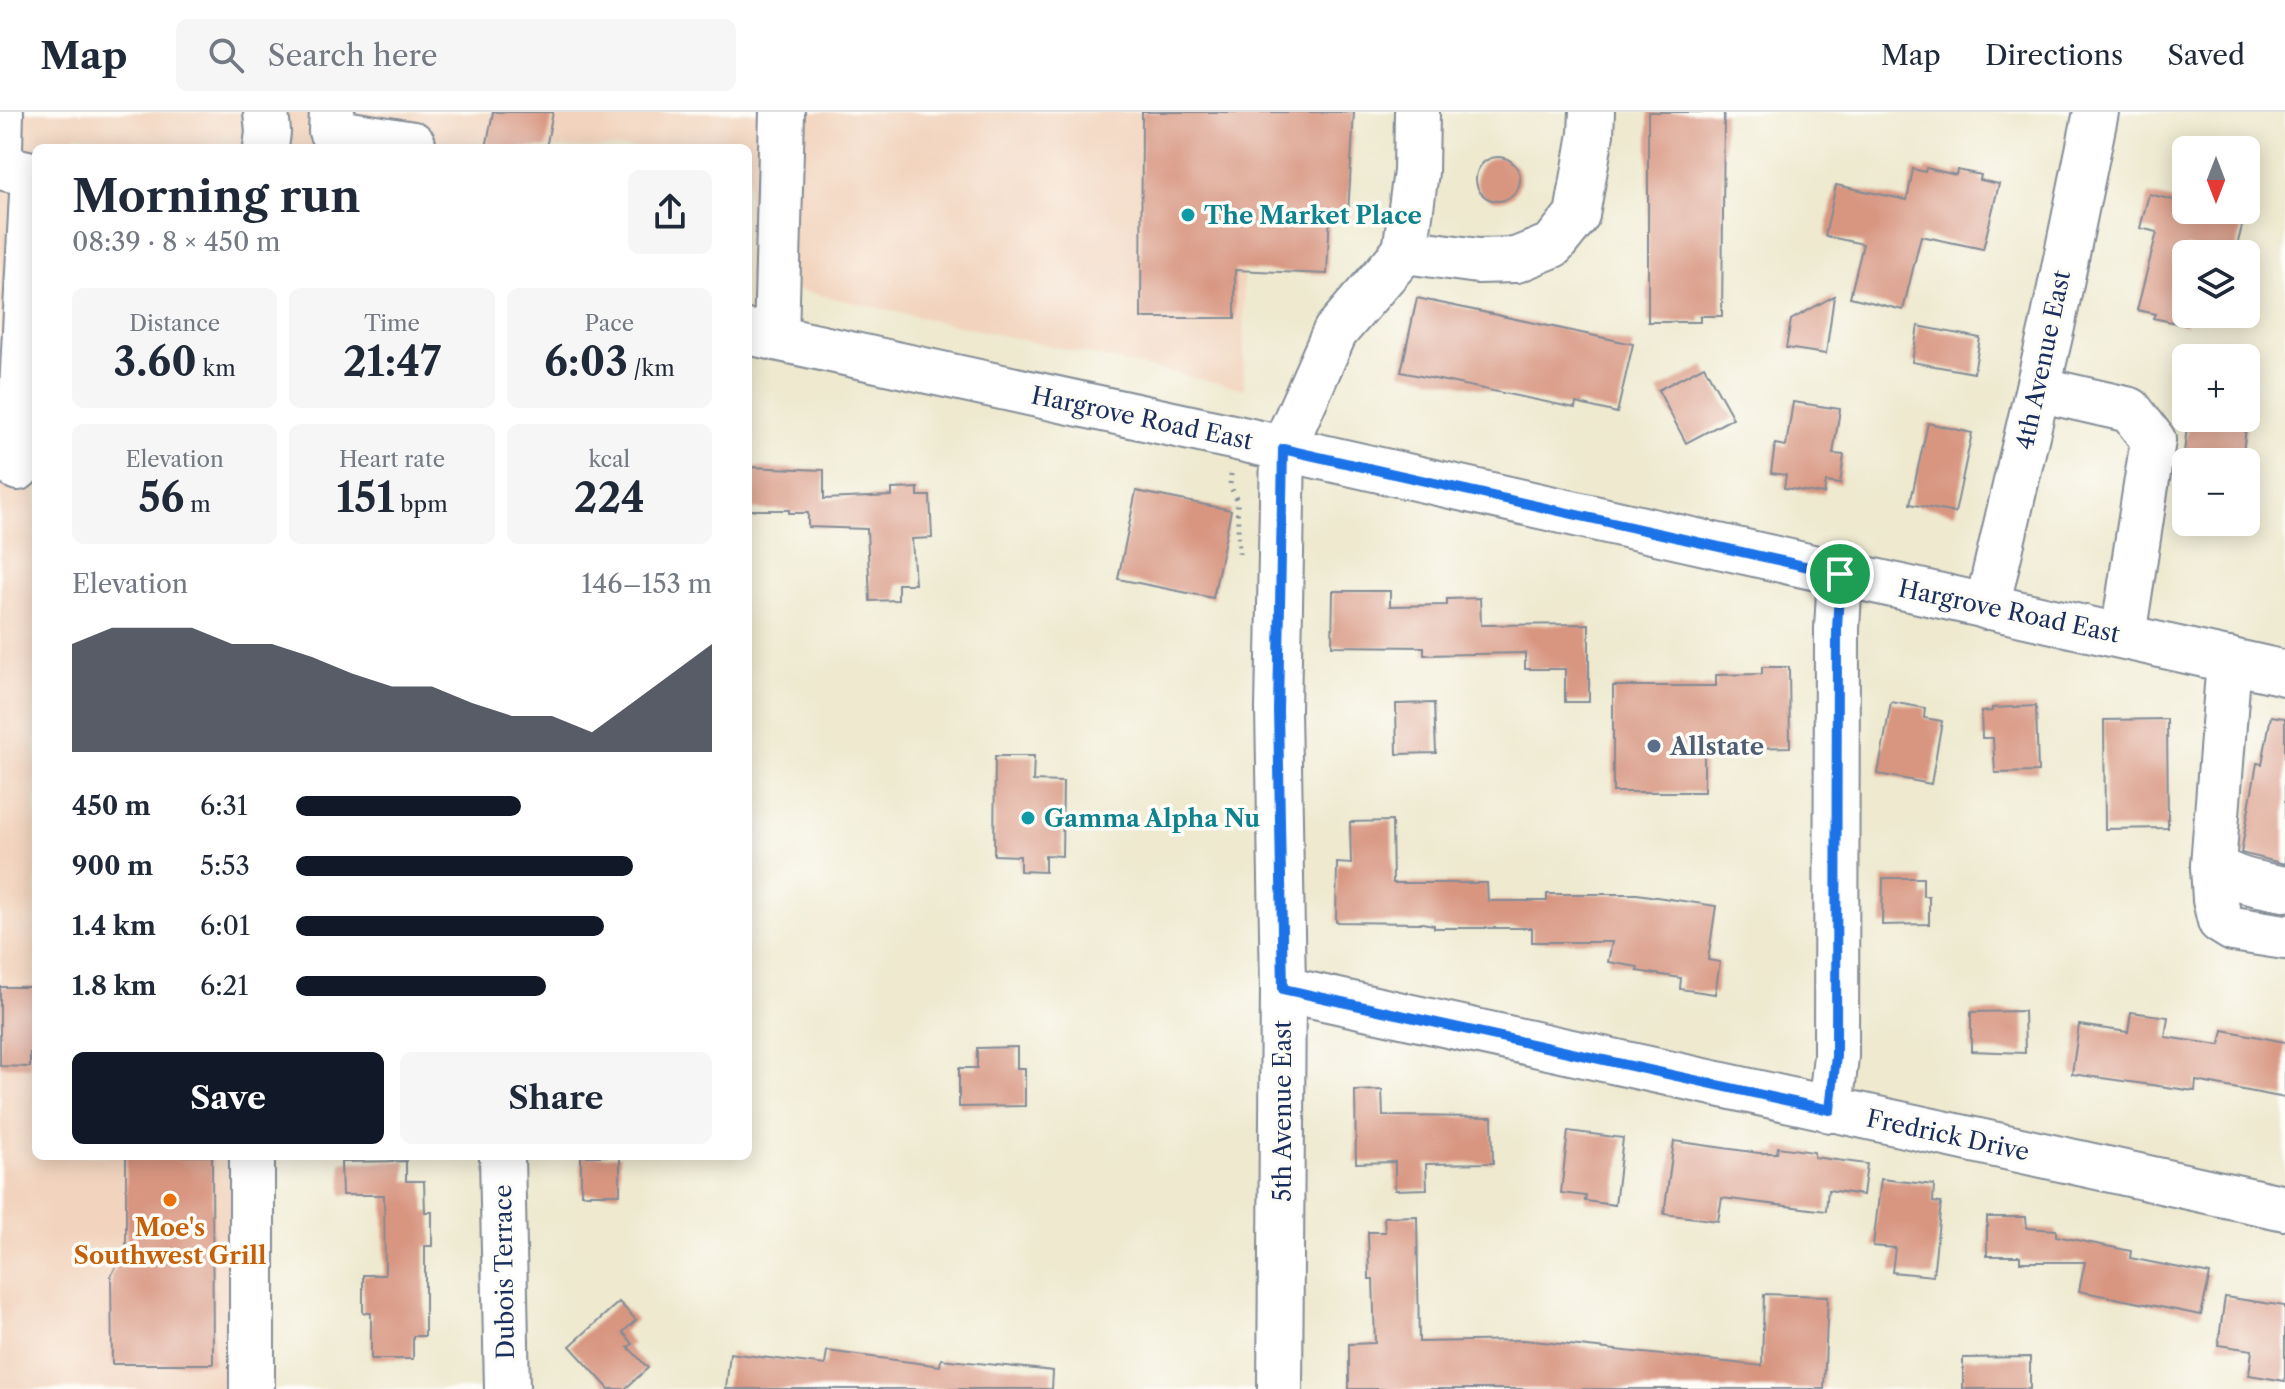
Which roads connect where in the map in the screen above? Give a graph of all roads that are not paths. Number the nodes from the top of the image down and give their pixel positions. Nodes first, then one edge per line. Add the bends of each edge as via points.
1 (1, 112) edge
2 (266, 112) edge
3 (332, 112) edge
4 (782, 112) edge
5 (1417, 112) edge
6 (1592, 112) edge
7 (2096, 112) edge
8 (414, 135) edge
9 (266, 144) edge
10 (17, 166) edge
11 (1405, 251) junction
12 (762, 335) edge
13 (2038, 389) junction
14 (1283, 449) junction
15 (18, 468) dead end
16 (1840, 574) junction
17 (1987, 607) junction
18 (2123, 636) junction
19 (2229, 660) junction
20 (2285, 673) edge
21 (2213, 866) junction
22 (2285, 889) edge
23 (2285, 937) edge
24 (1283, 989) junction
25 (1830, 1110) junction
26 (252, 1160) edge
27 (502, 1160) edge
28 (2285, 1208) edge
29 (252, 1389) edge
30 (507, 1389) edge
31 (1280, 1389) edge

1 - 10 street
2 - 9 street
3 - 8 street via 331,131
4 - 12 street
5 - 11 street via 1416,172
6 - 11 street via 1577,215 1553,245 1516,260 1478,261
7 - 13 street, 4th Avenue East
10 - 15 street
11 - 14 street via 1335,332
12 - 14 street, Hargrove Road East
13 - 17 street, 4th Avenue East
13 - 18 street via 2130,410 2153,440
14 - 16 street, Hargrove Road East
14 - 24 street, 5th Avenue East via 1278,710
16 - 17 street, Hargrove Road East
16 - 25 street via 1836,1056
17 - 18 street, Hargrove Road East
18 - 19 street, Hargrove Road East
19 - 20 street, Hargrove Road East
19 - 21 street
21 - 22 street via 2230,877
21 - 23 street via 2220,921 2233,929
24 - 25 street, Fredrick Drive
24 - 31 street, 5th Avenue East
25 - 28 street, Fredrick Drive
26 - 29 street
27 - 30 street, Dubois Terrace

